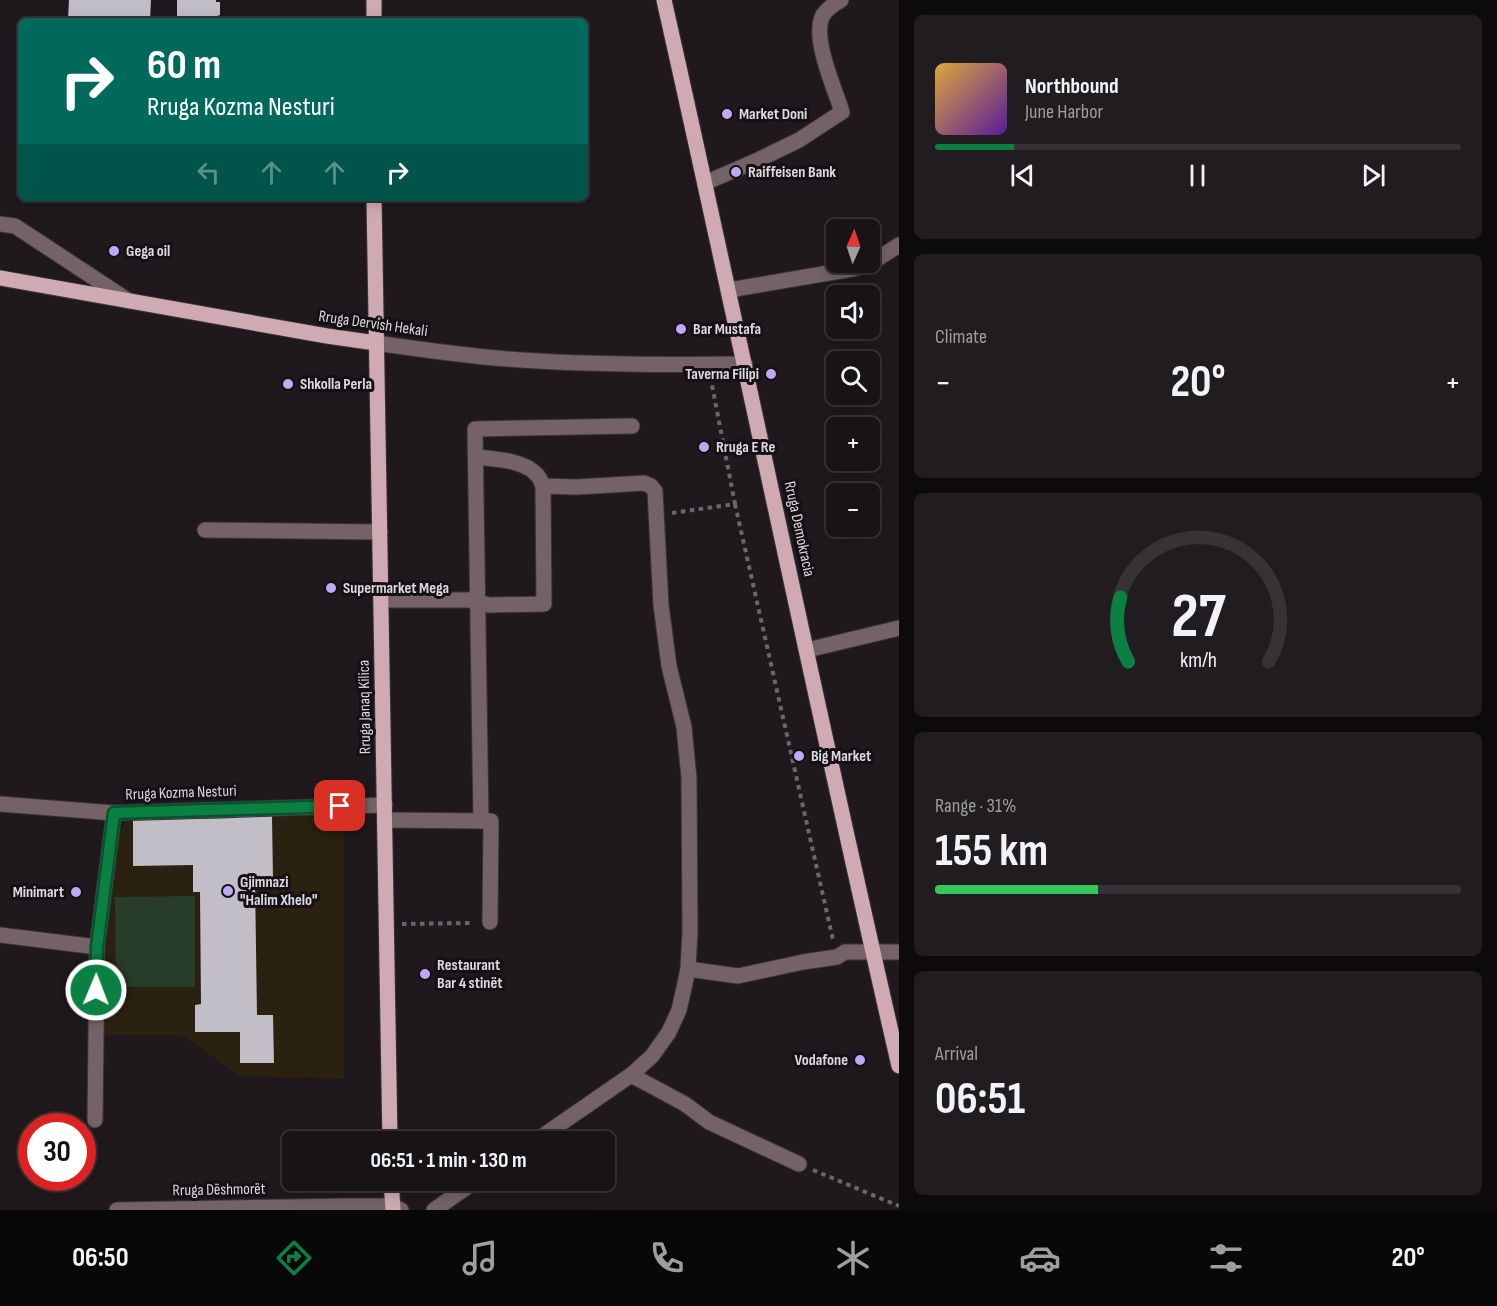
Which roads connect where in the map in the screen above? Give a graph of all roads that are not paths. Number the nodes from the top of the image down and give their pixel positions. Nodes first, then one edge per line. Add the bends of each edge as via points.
1 (374, 0) edge
2 (664, 0) edge
3 (841, 0) edge
4 (374, 18) edge
5 (705, 183) junction
6 (374, 201) edge
7 (0, 224) edge
8 (898, 244) edge
9 (0, 278) edge
10 (729, 290) junction
11 (129, 301) junction
12 (376, 343) junction
13 (745, 364) junction
14 (632, 426) dead end
15 (476, 456) junction
16 (543, 486) junction
17 (205, 530) dead end
18 (380, 532) junction
19 (381, 600) junction
20 (477, 602) junction
21 (898, 628) edge
22 (807, 650) junction
23 (0, 804) edge
24 (114, 813) junction
25 (385, 813) junction
26 (481, 821) junction
27 (490, 922) road end
28 (0, 935) edge
29 (97, 947) junction
30 (872, 951) junction
31 (898, 952) edge
32 (688, 969) junction
33 (898, 1066) edge
34 (631, 1076) junction
35 (95, 1113) edge
36 (390, 1131) edge
37 (550, 1131) edge
38 (799, 1164) road end
39 (393, 1191) edge
40 (461, 1191) edge
41 (208, 1209) edge
42 (396, 1209) edge
43 (117, 1210) edge
44 (434, 1210) edge

1 - 4 main road
2 - 5 main road, Rruga Demokracia
3 - 5 street via 823,16 819,28 820,44 842,112 800,140
5 - 10 main road, Rruga Demokracia
6 - 12 main road, Rruga Janaq Kilica
7 - 11 street via 15,226
8 - 10 street via 868,265
9 - 11 main road, Rruga Dervish Hekali
10 - 13 main road, Rruga Demokracia
11 - 12 main road, Rruga Dervish Hekali
12 - 13 street, Rruga Dervish Hekali via 521,360
12 - 18 main road, Rruga Janaq Kilica
13 - 22 main road, Rruga Demokracia
14 - 15 street via 475,429
15 - 16 street via 530,468
15 - 20 street
16 - 20 street via 544,604
16 - 32 street via 644,483 655,491 661,605 669,666 684,727 689,778
17 - 18 street
18 - 19 main road, Rruga Janaq Kilica
19 - 20 street
19 - 25 main road, Rruga Janaq Kilica
20 - 26 street
21 - 22 street
22 - 30 main road, Rruga Demokracia
23 - 24 street
24 - 25 street, Rruga Kozma Nesturi
24 - 29 street, Rruga Kozma Nesturi
25 - 26 street, Rruga Kozma Nesturi
25 - 36 main road, Rruga Janaq Kilica
26 - 27 street via 491,821
28 - 29 street
29 - 35 street, Rruga Kozma Nesturi
30 - 31 street
30 - 32 street via 845,952 837,957 738,976
30 - 33 main road, Rruga Demokracia
32 - 34 street via 679,1010 669,1032
34 - 37 street
34 - 38 street via 685,1104 709,1122
39 - 42 main road
40 - 44 street
41 - 42 street, Rruga Dëshmorët
41 - 43 street, Rruga Dëshmorët

